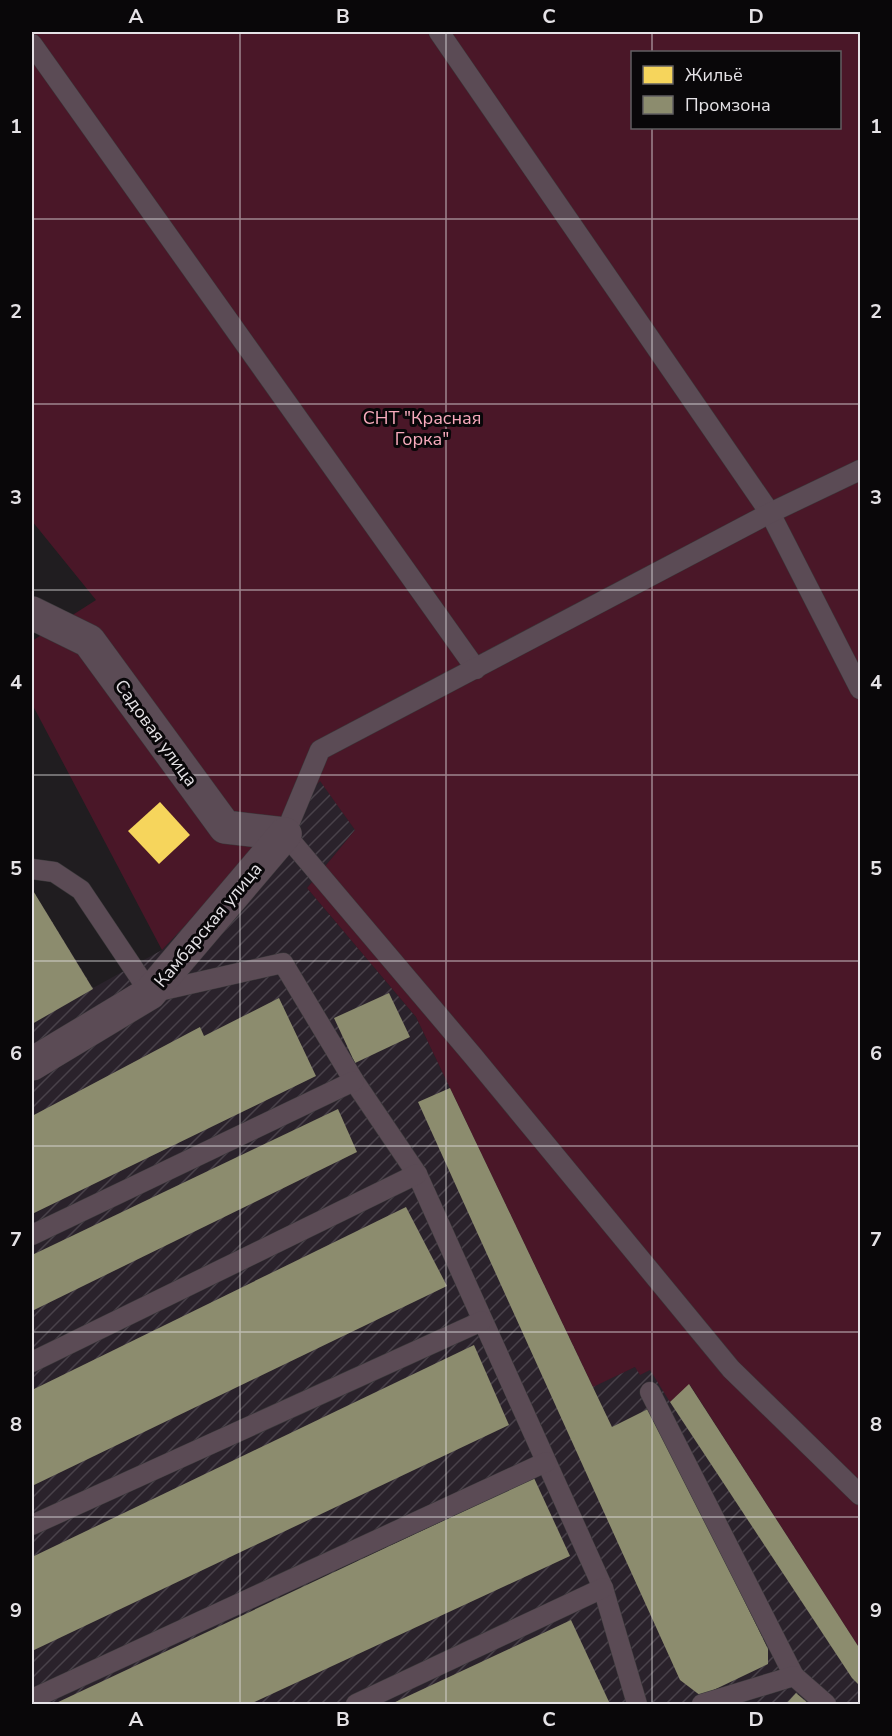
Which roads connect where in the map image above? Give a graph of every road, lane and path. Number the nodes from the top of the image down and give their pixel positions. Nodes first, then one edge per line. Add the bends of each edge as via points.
1 (439, 32) edge
2 (32, 44) edge
3 (861, 470) edge
4 (770, 513) junction
5 (32, 613) edge
6 (476, 669) junction
7 (861, 689) edge
8 (285, 834) junction
9 (32, 868) edge
10 (150, 993) junction
11 (32, 1064) edge
12 (354, 1081) junction
13 (417, 1174) junction
14 (32, 1235) edge
15 (482, 1321) junction
16 (32, 1362) edge
17 (650, 1392) dead end
18 (546, 1462) junction
19 (861, 1495) edge
20 (32, 1526) edge
21 (603, 1588) junction
22 (794, 1676) junction
23 (32, 1699) edge
24 (356, 1704) edge
25 (637, 1704) edge
26 (702, 1704) edge
27 (826, 1704) edge

1 - 4 lane
2 - 6 lane
3 - 4 lane
4 - 6 lane
4 - 7 lane
5 - 8 street, Садовая улица via 88,641 225,828
6 - 8 lane via 320,750
8 - 10 street, Камбарская улица
8 - 19 lane via 731,1369
9 - 10 lane via 54,872 81,890
10 - 11 street, Камбарская улица
10 - 12 lane via 283,963
12 - 13 lane
12 - 14 lane
13 - 15 lane
13 - 16 lane
15 - 18 lane
15 - 20 lane
17 - 22 lane
18 - 21 lane
18 - 23 lane
21 - 24 lane
21 - 25 lane
22 - 26 lane
22 - 27 lane

